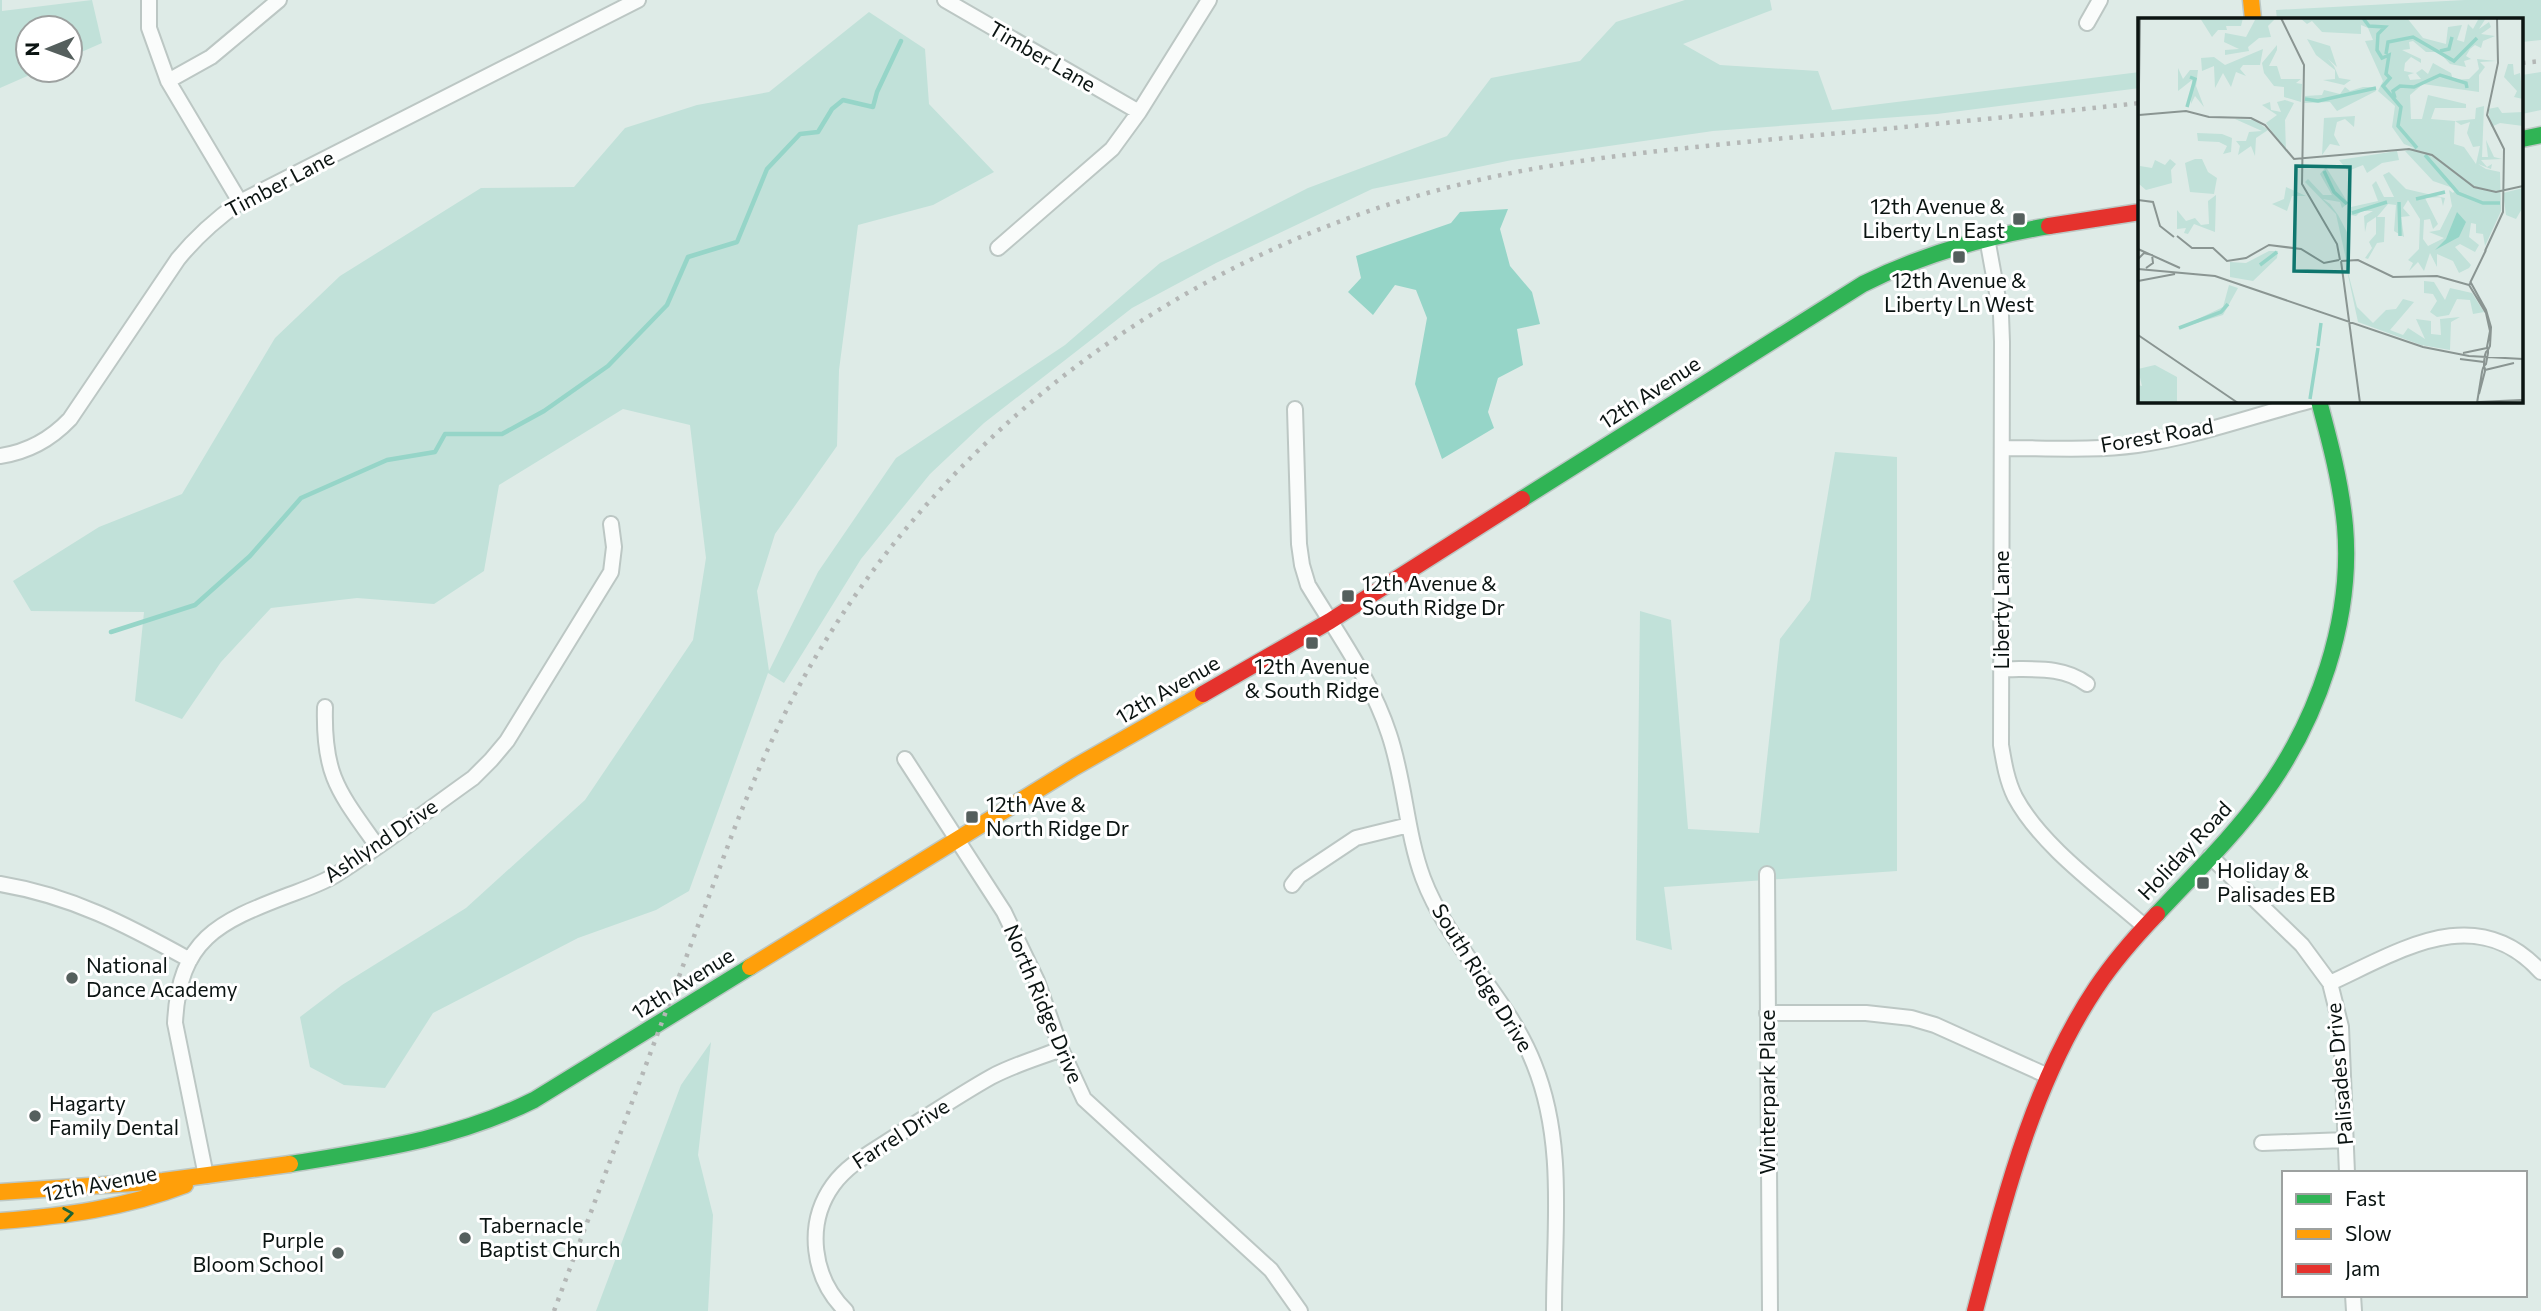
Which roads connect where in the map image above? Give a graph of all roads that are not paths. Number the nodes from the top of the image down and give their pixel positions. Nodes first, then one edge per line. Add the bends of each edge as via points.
1 (149, 0) edge
2 (279, 0) edge
3 (638, 0) edge
4 (945, 0) edge
5 (1209, 0) edge
6 (2100, 0) edge
7 (2251, 0) edge
8 (2253, 18) edge
9 (2087, 23) dead end
10 (167, 80) junction
11 (1139, 112) junction
12 (240, 202) junction
13 (2138, 212) edge
14 (1987, 238) junction
15 (998, 248) dead end
16 (2305, 402) edge
17 (2319, 402) edge
18 (1295, 409) dead end
19 (2002, 448) junction
20 (0, 456) edge
21 (611, 524) dead end
22 (1329, 621) junction
23 (2001, 670) junction
24 (2087, 684) dead end
25 (324, 707) dead end
26 (905, 760) dead end
27 (1409, 825) junction
28 (958, 838) junction
29 (377, 846) junction
30 (2210, 856) junction
31 (1767, 874) dead end
32 (0, 884) edge
33 (1292, 885) dead end
34 (2144, 926) junction
35 (190, 960) junction
36 (2541, 972) edge
37 (2330, 983) junction
38 (1768, 1013) junction
39 (1061, 1049) junction
40 (2048, 1076) junction
41 (2346, 1140) junction
42 (2262, 1143) dead end
43 (2347, 1171) edge
44 (206, 1176) junction
45 (0, 1192) edge
46 (0, 1221) edge
47 (846, 1311) edge
48 (1300, 1311) edge
49 (1554, 1311) edge
50 (1770, 1311) edge
51 (1975, 1311) edge

1 - 10 street via 149,29
2 - 10 street via 211,57
3 - 12 street, Timber Lane
4 - 11 street, Timber Lane
5 - 11 street
6 - 9 street
7 - 8 street
10 - 12 street
11 - 15 street via 1112,149
12 - 20 street, Timber Lane via 216,219 178,259 62,427 31,448
13 - 14 street, 12th Avenue
14 - 19 street, Liberty Lane via 2001,315
14 - 22 street, 12th Avenue via 1924,256 1850,290
16 - 19 street, Forest Road via 2136,445
17 - 30 street, Holiday Road via 2334,454 2345,531 2345,586 2335,636 2304,726 2284,763 2254,807
18 - 22 street, South Ridge Drive via 1301,565
19 - 23 street, Liberty Lane
21 - 29 street, Ashlynd Drive via 611,572 507,741 473,778
22 - 27 street, South Ridge Drive via 1390,735
22 - 28 street, 12th Avenue
23 - 24 street via 2063,671
23 - 34 street, Liberty Lane via 2001,745 2014,795 2046,839
25 - 29 street via 324,738 333,778
26 - 28 street, North Ridge Drive
27 - 33 street via 1356,838
27 - 49 street, South Ridge Drive via 1433,902 1514,1026 1546,1100 1556,1165
28 - 39 street, North Ridge Drive via 1004,912 1037,981
28 - 44 street, 12th Avenue via 502,1116 432,1139
29 - 35 street, Ashlynd Drive via 335,875 237,915 218,927
30 - 34 street, Holiday Road
30 - 37 street, Palisades Drive via 2302,945
31 - 38 street, Winterpark Place
32 - 35 street via 90,908
34 - 40 street, Holiday Road via 2096,989
35 - 44 street, Ashlynd Drive via 179,989 175,1023
36 - 37 street via 2501,943 2455,934 2426,939
37 - 41 street, Palisades Drive via 2341,1027
38 - 40 street via 1911,1018
38 - 50 street, Winterpark Place
39 - 47 street, Farrel Drive via 971,1088 852,1165 833,1185 816,1227 817,1261 827,1288
39 - 48 street, North Ridge Drive via 1084,1099 1272,1270
40 - 51 street, Holiday Road via 2018,1158
41 - 42 street
41 - 43 street, Palisades Drive
44 - 45 street, 12th Avenue
46 -> 44 street, 12th Avenue via 119,1205 168,1193

